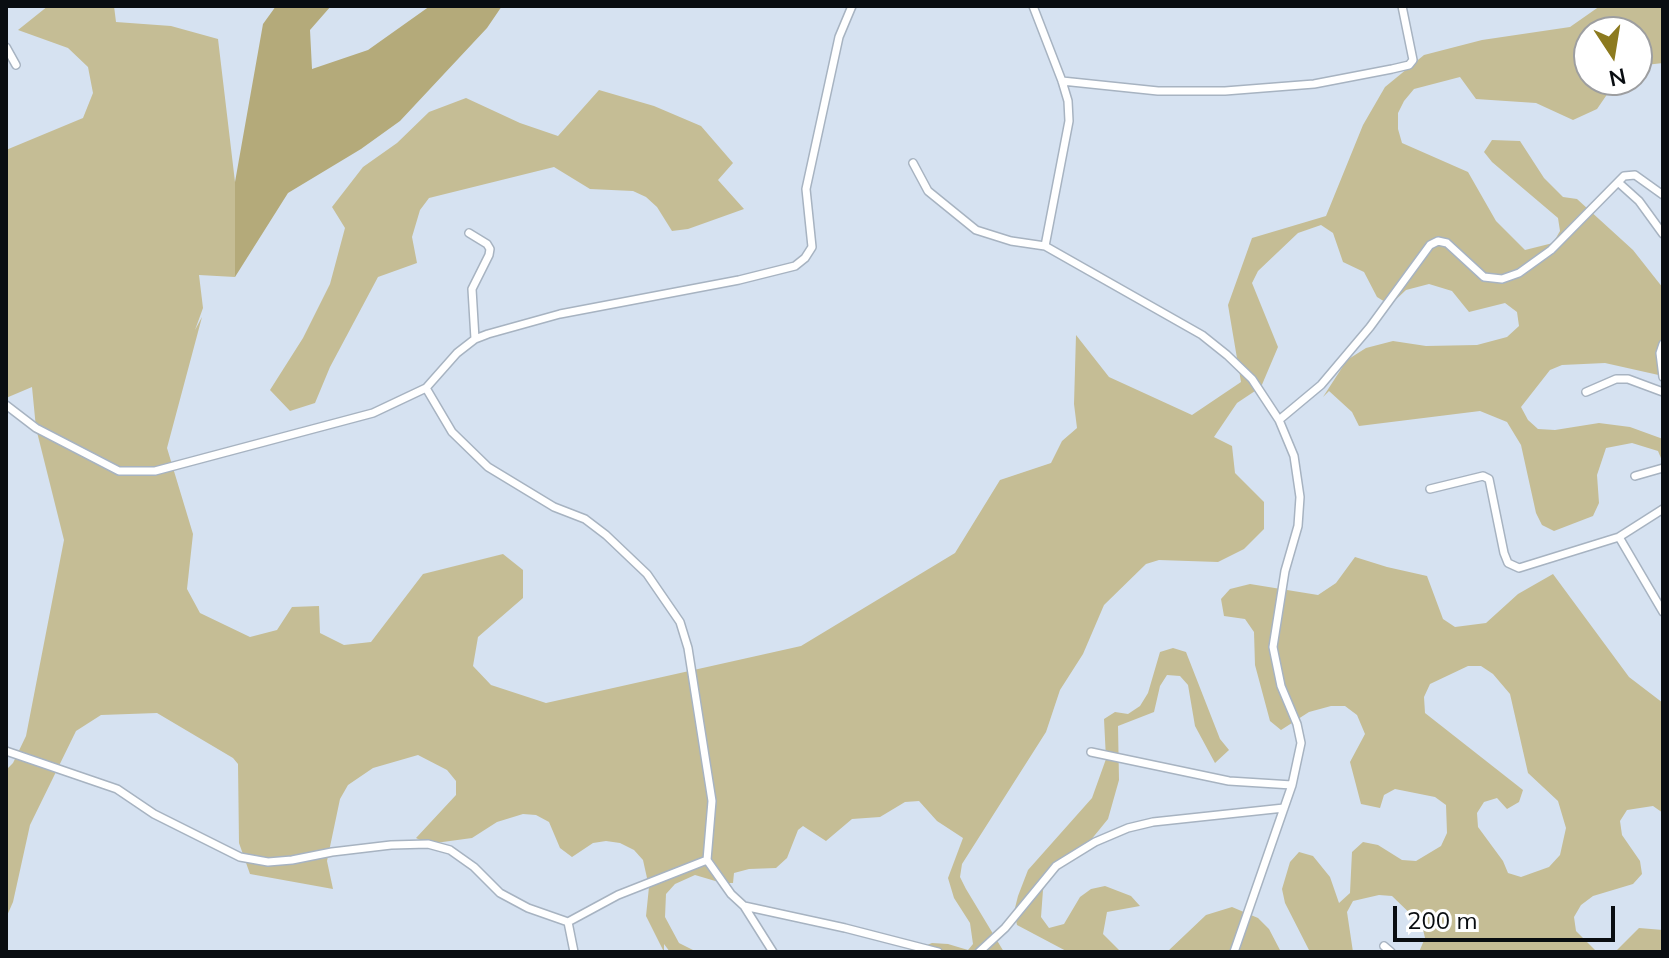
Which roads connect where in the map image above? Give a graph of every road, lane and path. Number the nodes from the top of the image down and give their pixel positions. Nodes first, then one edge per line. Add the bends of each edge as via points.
1 (852, 6) edge
2 (1033, 6) edge
3 (1402, 6) edge
4 (6, 47) edge
5 (16, 65) dead end
6 (1062, 81) junction
7 (913, 163) dead end
8 (1619, 183) junction
9 (1663, 195) edge
10 (469, 233) dead end
11 (1663, 234) edge
12 (1045, 246) junction
13 (475, 339) junction
14 (1663, 344) edge
15 (1663, 377) edge
16 (426, 388) junction
17 (1586, 392) dead end
18 (1663, 392) edge
19 (6, 405) edge
20 (1279, 420) junction
21 (1663, 468) edge
22 (1635, 476) dead end
23 (1430, 489) dead end
24 (1663, 509) edge
25 (1619, 537) junction
26 (1663, 612) edge
27 (6, 751) edge
28 (1091, 752) dead end
29 (1292, 785) junction
30 (1284, 808) junction
31 (707, 860) junction
32 (744, 906) junction
33 (568, 922) junction
34 (574, 952) edge
35 (773, 952) edge
36 (938, 952) edge
37 (979, 952) edge
38 (1234, 952) edge

1 - 13 street via 839,37 808,174 812,247 805,258 795,266 739,280 560,314
2 - 6 street
3 - 6 street via 1413,60 1392,69 1314,84 1225,91 1158,91
4 - 5 street
6 - 12 street via 1069,121
7 - 12 street via 928,191 976,230
8 - 9 street via 1624,176 1635,175
8 - 11 street
8 - 20 street via 1551,250 1502,279 1484,277 1447,243 1430,245 1321,385
10 - 13 street via 490,249 472,289
12 - 20 street via 1202,335 1252,379
13 - 16 street
14 - 15 street
16 - 19 street via 373,413 136,473 78,452
16 - 31 street via 441,418 468,450 606,535 647,574 680,622 712,801
17 - 18 street via 1616,379
20 - 29 street via 1294,456 1300,497 1273,647 1301,743
21 - 22 street
23 - 25 street via 1489,479 1504,553 1512,567
24 - 25 street
25 - 26 street
27 - 33 street via 117,789 240,857 268,862 391,845 428,844 450,850 500,893
28 - 29 street via 1229,781
29 - 30 street
30 - 37 street via 1153,822 1095,842 1056,866
30 - 38 street
31 - 32 street
31 - 33 street via 618,895
32 - 35 street
32 - 36 street
33 - 34 street

